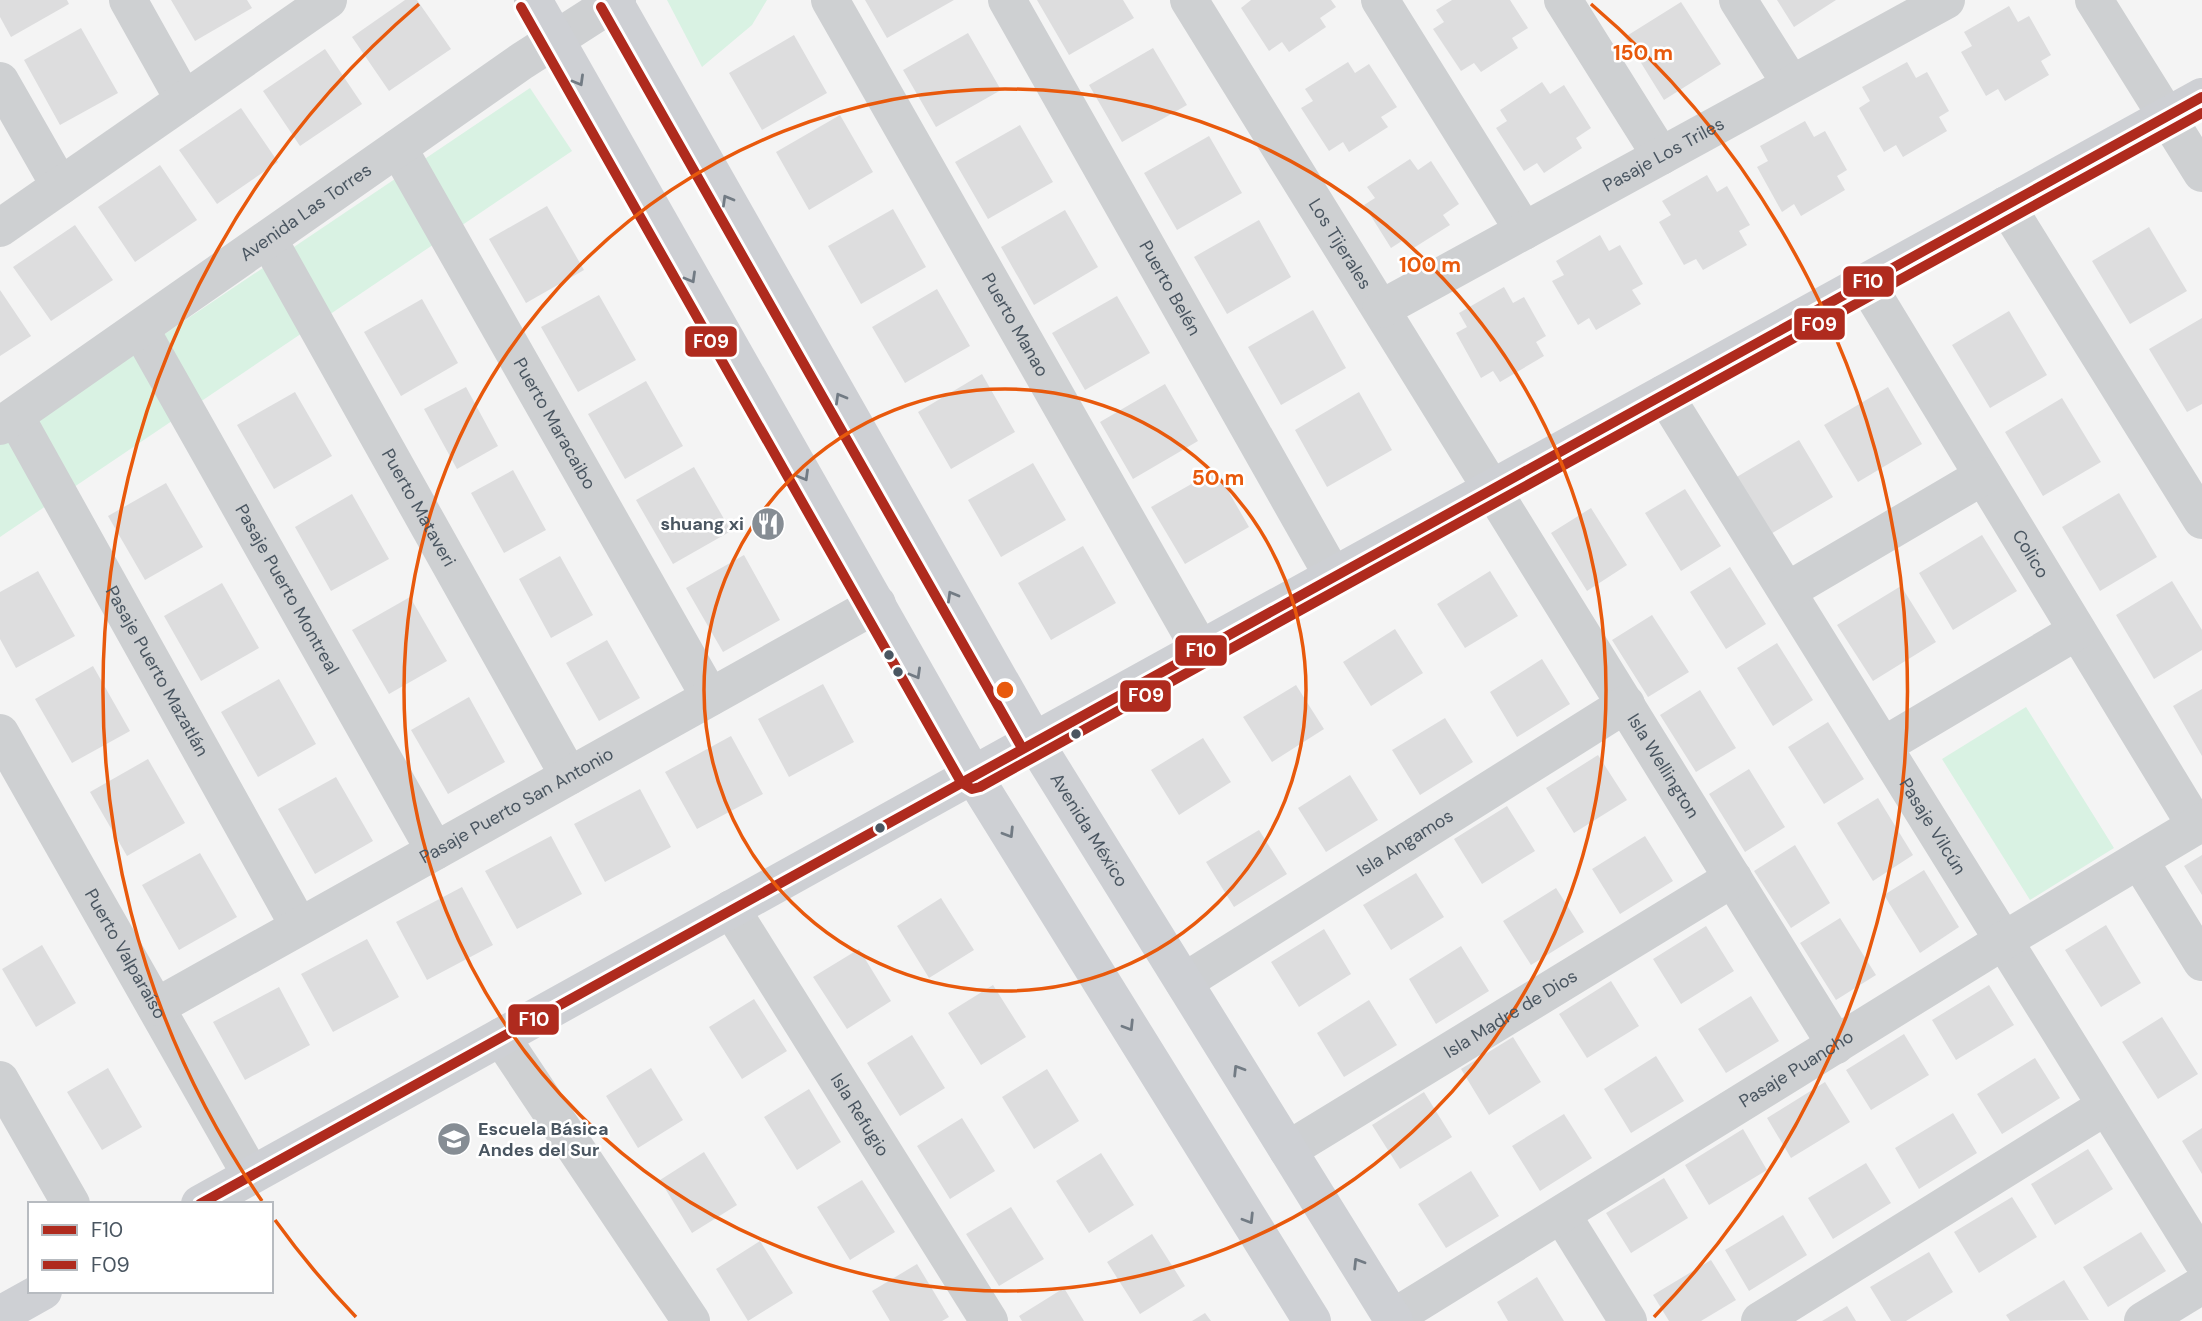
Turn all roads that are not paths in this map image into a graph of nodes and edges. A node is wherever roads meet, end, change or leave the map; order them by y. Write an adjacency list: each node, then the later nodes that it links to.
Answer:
1 (128, 0): 17 (street)
2 (533, 0): 13 (main road)
3 (830, 0): 39 (street, Puerto Manao)
4 (1007, 0): 35 (street, Puerto Belén)
5 (1189, 0): 28 (street, Los Tijerales)
6 (1380, 0): 25 (street)
7 (1563, 0): 20 (street)
8 (1738, 0): 15 (street)
9 (2094, 0): 18 (street)
10 (615, 1): 13 (street, Avenida Las Torres); 43 (main road, Avenida México, one-way to 10)
11 (318, 3): 17 (street)
12 (1926, 5): 15 (street, Pasaje Los Triles)
13 (556, 40): 19 (street, Avenida Las Torres); 37 (main road, one-way to 37)
14 (0, 81): 22 (street)
15 (1791, 85): 20 (street, Pasaje Los Triles)
16 (2202, 97): 18 (main road)
17 (184, 100): 22 (street)
18 (2167, 117): 21 (street); 23 (main road)
19 (398, 148): 26 (street, Avenida Las Torres); 40 (street, Puerto Maracaibo)
20 (1661, 156): 25 (street, Pasaje Los Triles)
21 (2202, 173)
22 (61, 186): 24 (street)
23 (2006, 205): 27 (main road); 34 (street)
24 (0, 229)
25 (1524, 231): 28 (street, Pasaje Los Triles)
26 (268, 239): 29 (street, Avenida Las Torres); 46 (street, Puerto Mataveri)
27 (1866, 283): 30 (main road); 32 (street, Colico)
28 (1381, 309): 33 (street, Los Tijerales)
29 (140, 329): 31 (street, Avenida Las Torres); 48 (street, Pasaje Puerto Montreal)
30 (1664, 394): 33 (main road); 36 (street, Pasaje Vilcún)
31 (7, 421): 52 (street, Pasaje Puerto Mazatlán)
32 (1983, 476): 36 (street); 38 (street, Colico)
33 (1492, 488): 35 (main road); 41 (street, Isla Wellington)
34 (2202, 520)
35 (1333, 576): 39 (main road)
36 (1787, 591): 44 (street, Pasaje Vilcún)
37 (877, 604): 40 (street, Pasaje Puerto San Antonio); 45 (main road, one-way to 45)
38 (2077, 631): 44 (street); 47 (street, Colico)
39 (1200, 649): 43 (main road)
40 (710, 697): 46 (street, Pasaje Puerto San Antonio)
41 (1626, 704): 50 (street, Isla Wellington); 55 (street, Isla Angamos)
42 (0, 733): 56 (street, Puerto Valparaíso)
43 (1034, 741): 45 (main road); 55 (main road, Avenida México)
44 (1882, 746): 53 (street, Pasaje Vilcún)
45 (973, 775): 51 (main road); 73 (main road, one-way to 73)
46 (569, 776): 48 (street, Pasaje Puerto San Antonio)
47 (2199, 824): 49 (street, Pasaje Puancho)
48 (435, 851): 52 (street, Pasaje Puerto San Antonio)
49 (2139, 860): 53 (street, Pasaje Puancho); 54 (street)
50 (1733, 878): 58 (street, Isla Wellington); 61 (street, Isla Madre de Dios)
51 (731, 909): 57 (main road); 72 (street, Isla Refugio)
52 (299, 926): 56 (street, Pasaje Puerto San Antonio)
53 (2003, 941): 58 (street, Pasaje Puancho); 60 (street, Pasaje Vilcún)
54 (2202, 962)
55 (1184, 982): 61 (main road, Avenida México, one-way to 55)
56 (156, 1007): 62 (street, Puerto Valparaíso)
57 (501, 1037): 62 (main road); 71 (street)
58 (1836, 1045): 65 (street, Pasaje Puancho)
59 (3, 1094): 63 (street)
60 (2106, 1106): 66 (street, Pasaje Vilcún); 75 (street)
61 (1288, 1150): 70 (main road, Avenida México, one-way to 61)
62 (251, 1175): 64 (main road)
63 (70, 1202)
64 (204, 1202)
65 (1562, 1215): 70 (street, Pasaje Puancho); 74 (street)
66 (2202, 1260)
67 (2202, 1284): 76 (street)
68 (39, 1293): 69 (main road)
69 (0, 1315)
70 (1394, 1320)
71 (691, 1321)
72 (989, 1321)
73 (1312, 1321)
74 (1629, 1321)
75 (1760, 1321)
76 (2143, 1321)

